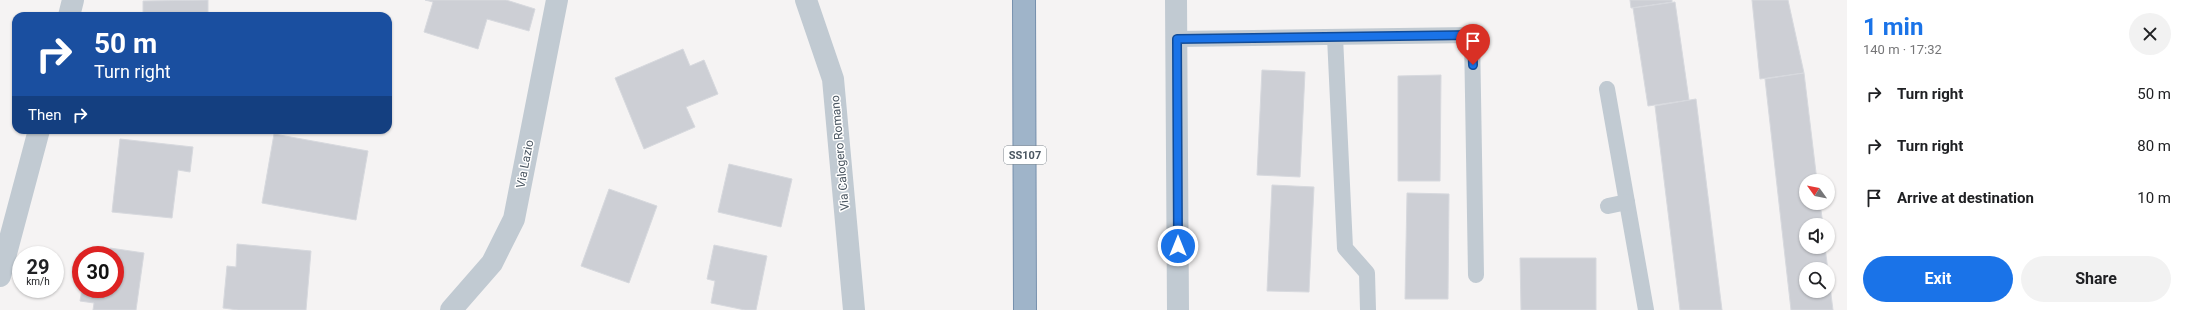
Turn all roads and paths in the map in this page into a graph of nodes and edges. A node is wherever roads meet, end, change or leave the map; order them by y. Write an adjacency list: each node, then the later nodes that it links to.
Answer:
1 (73, 0): 6 (street)
2 (557, 0): 16 (street, Via Lazio)
3 (806, 0): 17 (street, Via Calogero Romano)
4 (1024, 0): 18 (highway, SS107)
5 (1176, 0): 8 (street)
6 (70, 12)
7 (1335, 37): 8 (lane); 14 (lane); 20 (lane)
8 (1177, 39): 19 (street)
9 (1607, 89): 11 (lane)
10 (38, 134): 13 (street)
11 (1628, 202): 12 (lane); 21 (lane)
12 (1608, 206)
13 (7, 228): 15 (street)
14 (1476, 275)
15 (0, 276)
16 (451, 310)
17 (854, 310)
18 (1025, 310)
19 (1178, 310)
20 (1368, 310)
21 (1646, 310)

